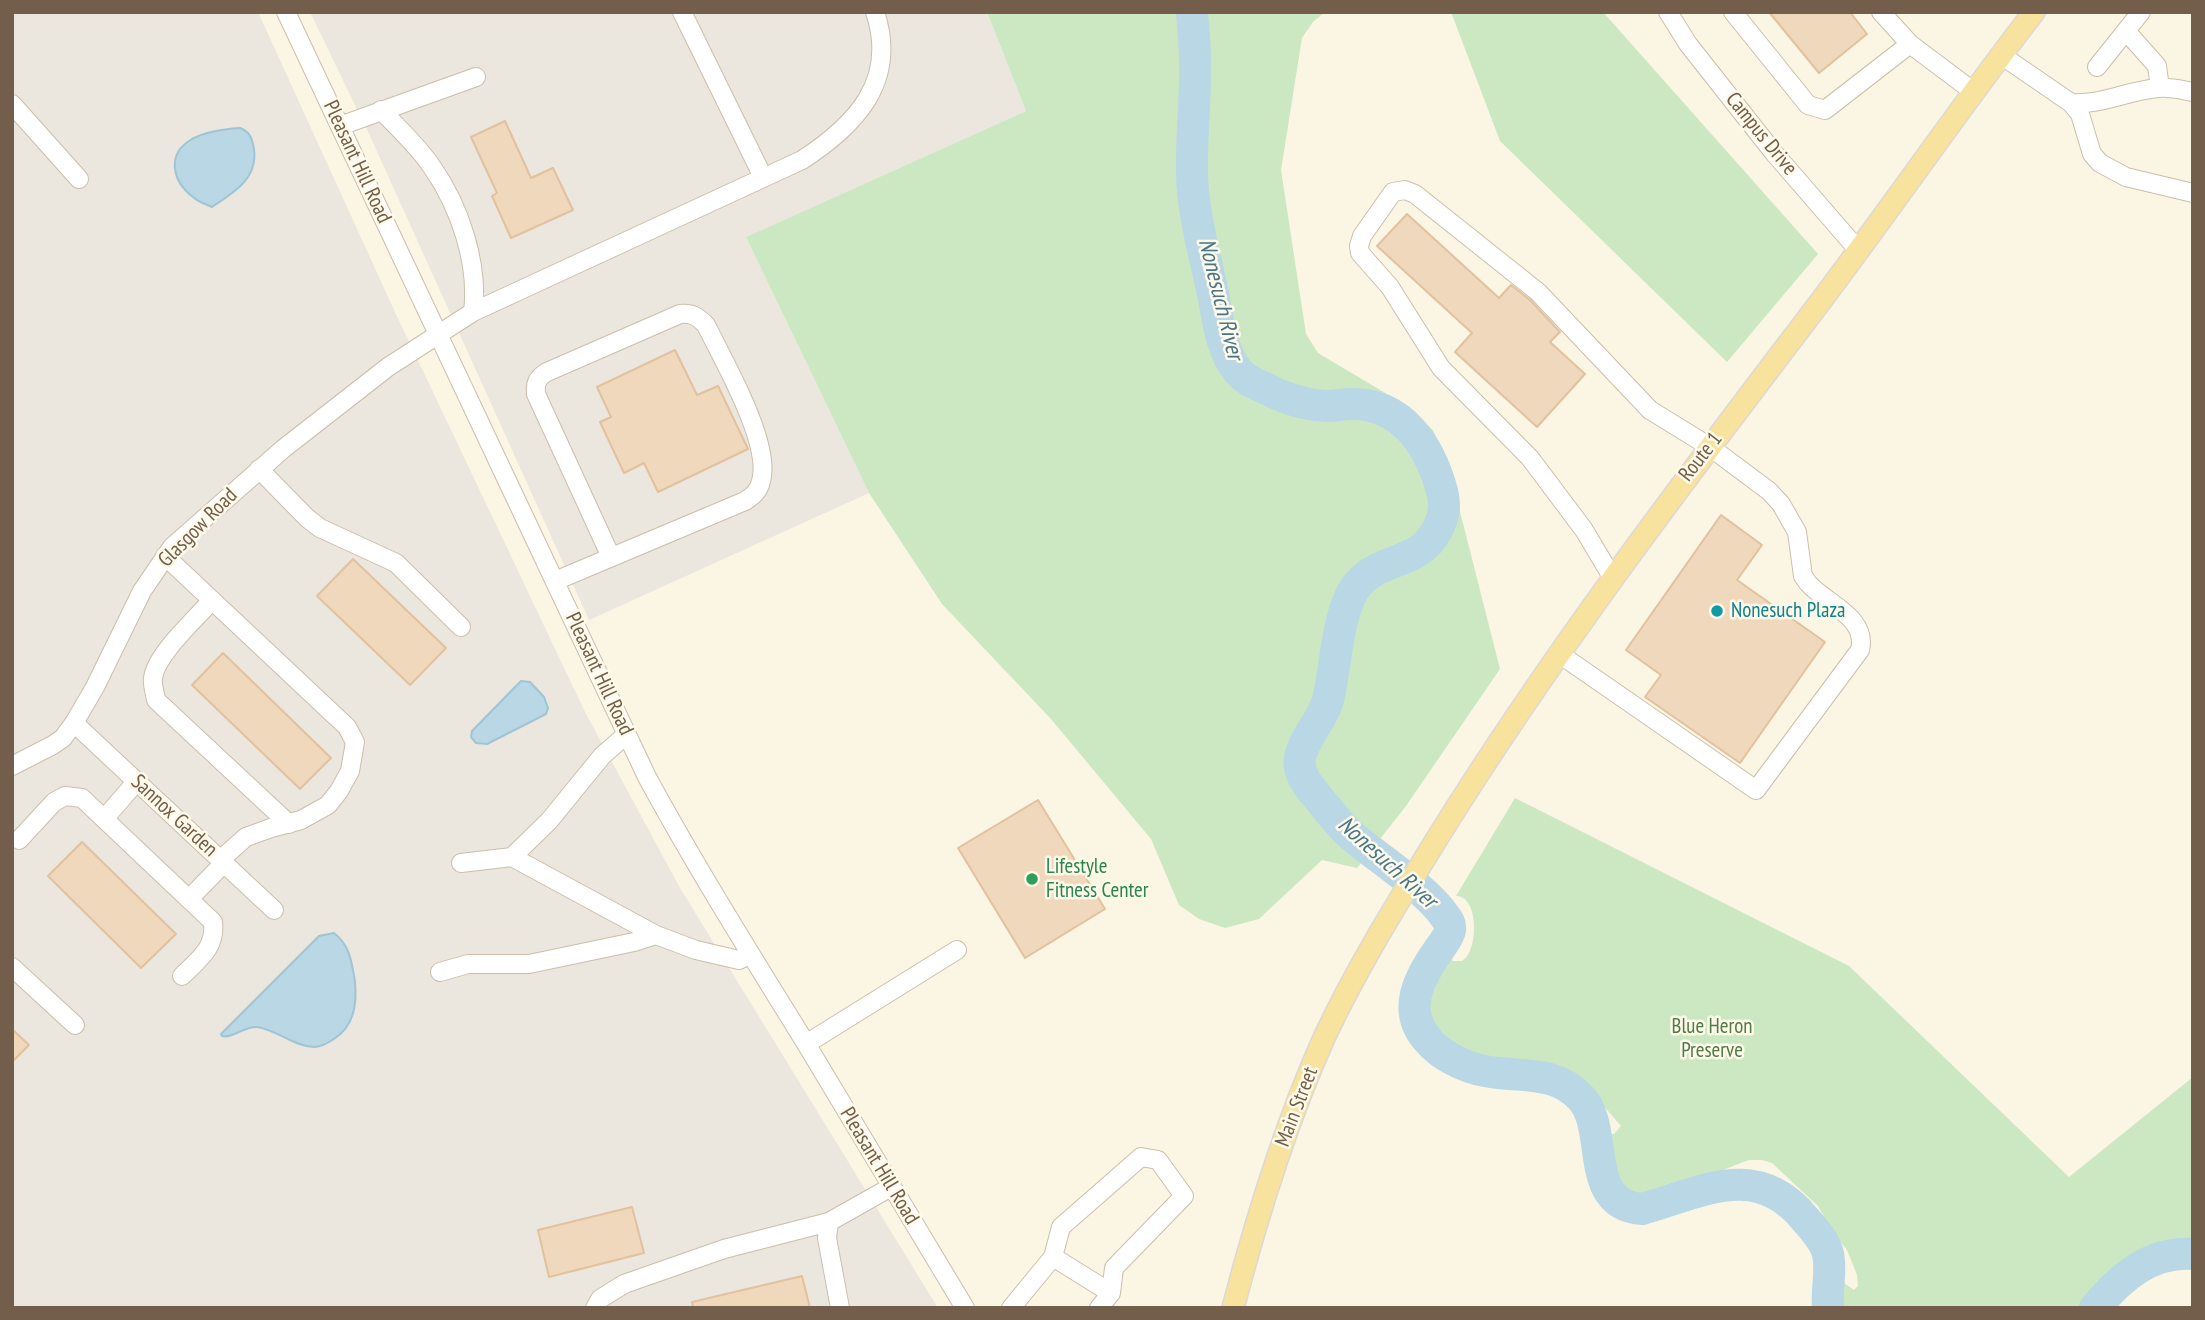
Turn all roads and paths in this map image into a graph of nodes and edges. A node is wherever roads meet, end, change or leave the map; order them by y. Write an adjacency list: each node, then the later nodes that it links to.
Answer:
1 (286, 12): 20 (street, Pleasant Hill Road)
2 (682, 12): 21 (street)
3 (875, 12): 21 (street, Glasgow Road)
4 (1668, 12): 24 (street, Campus Drive)
5 (1732, 12): 10 (street)
6 (1881, 12): 10 (street)
7 (2034, 12): 11 (main road, Route 1)
8 (2141, 12): 9 (street)
9 (2126, 31): 12 (street); 14 (street)
10 (1910, 44): 15 (street)
11 (2001, 55): 15 (main road, Route 1); 17 (street)
12 (2097, 67)
13 (477, 77): 19 (street)
14 (2160, 88): 16 (street); 17 (street)
15 (1974, 92): 24 (main road, Route 1)
16 (2193, 92)
17 (2071, 103): 23 (street)
18 (12, 104): 22 (street)
19 (381, 110): 20 (street); 25 (street)
20 (340, 126): 26 (street, Pleasant Hill Road)
21 (764, 177): 25 (street, Glasgow Road)
22 (79, 179)
23 (2193, 194)
24 (1859, 251): 27 (main road, Route 1)
25 (473, 312): 26 (street, Glasgow Road)
26 (438, 332): 28 (street, Glasgow Road); 32 (street, Pleasant Hill Road)
27 (1710, 447): 31 (main road, Route 1); 31 (street); 35 (street)
28 (259, 469): 29 (street, Glasgow Road); 34 (street)
29 (165, 556): 33 (street); 36 (street, Glasgow Road)
30 (611, 558): 30 (street); 32 (street)
31 (1612, 577): 35 (main road, Route 1)
32 (555, 581): 37 (street, Pleasant Hill Road)
33 (212, 600): 41 (street); 41 (street)
34 (461, 627)
35 (1558, 653): 48 (main road, Route 1)
36 (75, 723): 38 (street, Glasgow Road); 39 (street, Sannox Garden)
37 (627, 734): 43 (street); 51 (street, Pleasant Hill Road)
38 (12, 766)
39 (137, 781): 40 (street); 44 (street, Sannox Garden)
40 (104, 819): 42 (street); 46 (street)
41 (289, 824): 44 (street)
42 (19, 840)
43 (512, 857): 45 (street); 49 (street)
44 (222, 861): 46 (street); 47 (street, Sannox Garden)
45 (461, 863)
46 (189, 899): 54 (street)
47 (274, 910)
48 (1390, 918): 66 (main road, Main Street)
49 (656, 935): 51 (street); 53 (street)
50 (957, 950): 56 (street)
51 (749, 955): 56 (street, Pleasant Hill Road)
52 (12, 967): 55 (street)
53 (440, 972)
54 (182, 976)
55 (75, 1025)
56 (806, 1044): 57 (street, Pleasant Hill Road)
57 (891, 1186): 58 (street); 63 (street, Pleasant Hill Road)
58 (829, 1222): 61 (street); 62 (street)
59 (1053, 1256): 60 (street); 60 (street); 64 (street)
60 (1111, 1293): 65 (street)
61 (595, 1308)
62 (840, 1308)
63 (965, 1308)
64 (1011, 1308)
65 (1099, 1308)
66 (1233, 1308)

